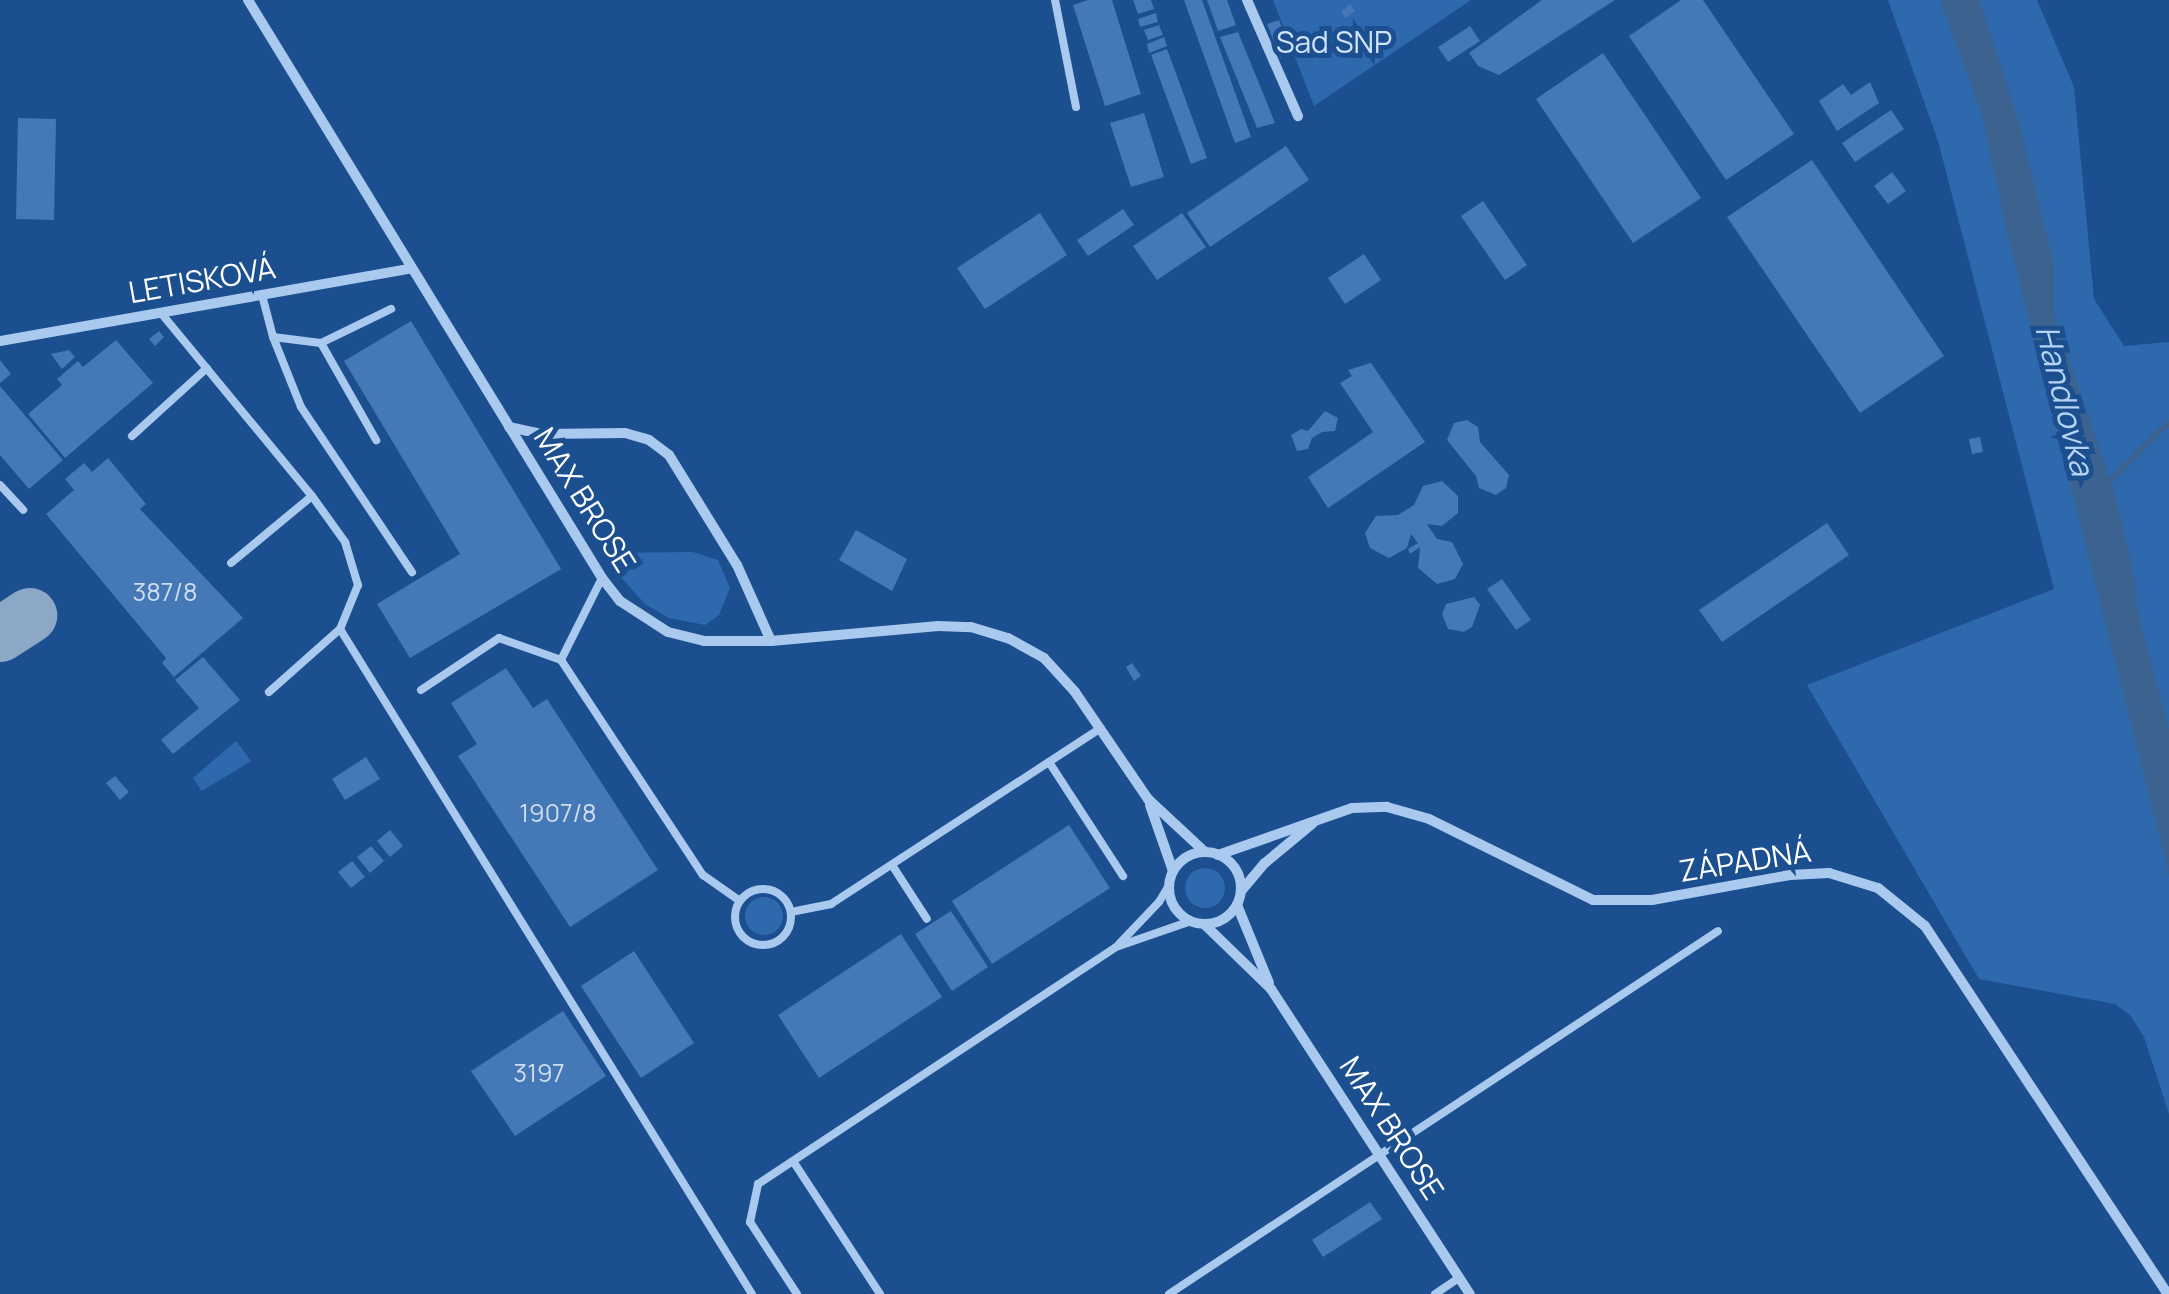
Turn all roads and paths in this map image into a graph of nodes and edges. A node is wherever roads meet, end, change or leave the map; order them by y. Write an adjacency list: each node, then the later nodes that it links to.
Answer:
1 (248, 0): 6 (street, MAX BROSE)
2 (1055, 0): 4 (lane)
3 (1247, 0): 5 (street)
4 (1076, 107)
5 (1298, 116)
6 (412, 268): 7 (street, LETISKOVÁ); 14 (street, MAX BROSE)
7 (262, 295): 9 (street, LETISKOVÁ); 10 (lane)
8 (391, 309): 12 (lane)
9 (161, 313): 11 (street, LETISKOVÁ); 13 (lane)
10 (273, 337): 12 (lane); 21 (lane)
11 (0, 342)
12 (321, 343): 16 (lane)
13 (207, 368): 15 (lane); 18 (lane)
14 (509, 427): 22 (street, MAX BROSE); 24 (street)
15 (132, 436)
16 (376, 440)
17 (0, 485): 19 (lane)
18 (312, 496): 20 (lane); 23 (lane)
19 (22, 510)
20 (232, 563)
21 (412, 572)
22 (602, 578): 24 (street, MAX BROSE); 25 (lane)
23 (340, 629): 27 (lane); 51 (lane)
24 (770, 640): 28 (street, MAX BROSE)
25 (561, 660): 26 (lane); 39 (lane)
26 (421, 690)
27 (270, 692)
28 (1101, 728): 29 (lane); 30 (street, MAX BROSE)
29 (1049, 762): 34 (lane); 36 (lane)
30 (1148, 799): 32 (street, MAX BROSE); 35 (street, MAX BROSE)
31 (1317, 819): 33 (street, ZÁPADNÁ); 38 (street, ZÁPADNÁ); 57 (street, ZÁPADNÁ)
32 (1206, 852): 33 (street, MAX BROSE); 35 (street)
33 (1218, 855): 38 (street)
34 (892, 864): 41 (lane); 42 (lane)
35 (1173, 872): 37 (street)
36 (1123, 876)
37 (1170, 884): 43 (street); 46 (lane)
38 (1240, 892): 40 (street)
39 (740, 901): 41 (lane); 41 (lane)
40 (1237, 904): 44 (street); 47 (street, MAX BROSE)
41 (791, 912)
42 (927, 920)
43 (1192, 921): 44 (street); 46 (lane)
44 (1204, 924): 47 (street, MAX BROSE)
45 (1718, 931): 48 (lane)
46 (1116, 947): 49 (lane)
47 (1271, 989): 48 (street, MAX BROSE)
48 (1379, 1155): 50 (street, MAX BROSE); 54 (lane)
49 (792, 1161): 52 (lane); 53 (lane)
50 (1460, 1277): 55 (lane); 56 (street, MAX BROSE)
51 (752, 1294)
52 (796, 1294)
53 (880, 1294)
54 (1169, 1294)
55 (1435, 1294)
56 (1470, 1294)
57 (2168, 1294)

